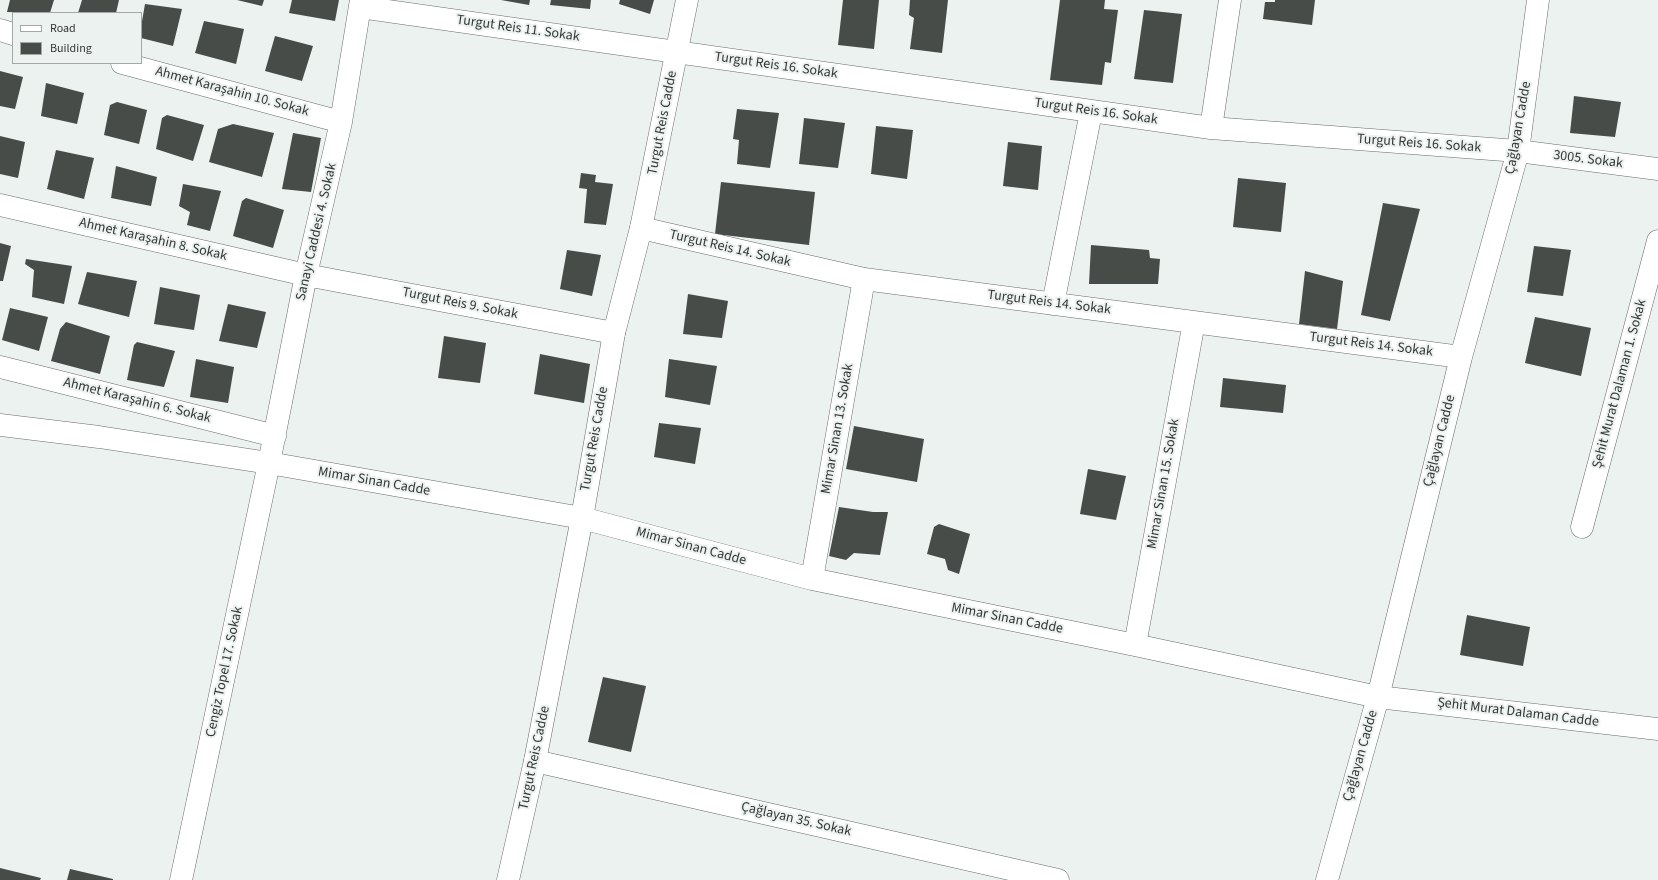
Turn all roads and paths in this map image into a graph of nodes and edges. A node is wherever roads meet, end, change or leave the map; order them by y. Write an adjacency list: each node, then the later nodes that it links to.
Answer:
1 (688, 0): 7 (street, Turgut Reis Cadde)
2 (1230, 0): 11 (street)
3 (1538, 0): 12 (street, Çağlayan Cadde)
4 (361, 3): 7 (street, Turgut Reis 11. Sokak); 10 (street, Sanayi Caddesi 4. Sokak)
5 (0, 30): 6 (street)
6 (12, 34)
7 (677, 51): 9 (street, Turgut Reis 16. Sokak); 15 (street, Turgut Reis Cadde)
8 (126, 64): 10 (street, Ahmet Karaşahin 10. Sokak)
9 (1091, 112): 11 (street, Turgut Reis 16. Sokak); 19 (street)
10 (341, 122): 17 (street, Sanayi Caddesi 4. Sokak)
11 (1211, 128): 12 (street, Turgut Reis 16. Sokak)
12 (1518, 151): 13 (street, 3005. Sokak); 22 (street, Çağlayan Cadde)
13 (1658, 169)
14 (0, 205): 17 (street, Ahmet Karaşahin 8. Sokak)
15 (641, 228): 18 (street, Turgut Reis 14. Sokak); 21 (street, Turgut Reis Cadde)
16 (1658, 241): 28 (street, Şehit Murat Dalaman 1. Sokak)
17 (306, 275): 21 (street, Turgut Reis 9. Sokak); 25 (street, Sanayi Caddesi 4. Sokak)
18 (864, 279): 19 (street, Turgut Reis 14. Sokak); 29 (street, Mimar Sinan 13. Sokak)
19 (1053, 304): 20 (street, Turgut Reis 14. Sokak)
20 (1194, 322): 22 (street, Turgut Reis 14. Sokak); 30 (street, Mimar Sinan 15. Sokak)
21 (614, 334): 27 (street, Turgut Reis Cadde)
22 (1461, 357): 31 (street, Çağlayan Cadde)
23 (0, 367): 25 (street, Ahmet Karaşahin 6. Sokak)
24 (0, 425): 26 (street, Mimar Sinan Cadde)
25 (275, 436): 26 (street, Sanayi Caddesi 4. Sokak)
26 (269, 463): 27 (street, Mimar Sinan Cadde); 35 (street, Cengiz Topel 17. Sokak)
27 (582, 518): 29 (street, Mimar Sinan Cadde); 33 (street, Turgut Reis Cadde)
28 (1582, 527)
29 (812, 579): 30 (street, Mimar Sinan Cadde)
30 (1135, 645): 31 (street, Mimar Sinan Cadde)
31 (1378, 697): 32 (street, Şehit Murat Dalaman Cadde); 37 (street, Çağlayan Cadde)
32 (1658, 729)
33 (535, 761): 34 (street, Çağlayan 35. Sokak); 36 (street, Turgut Reis Cadde)
34 (1051, 879)
35 (181, 880)
36 (508, 880)
37 (1327, 880)

